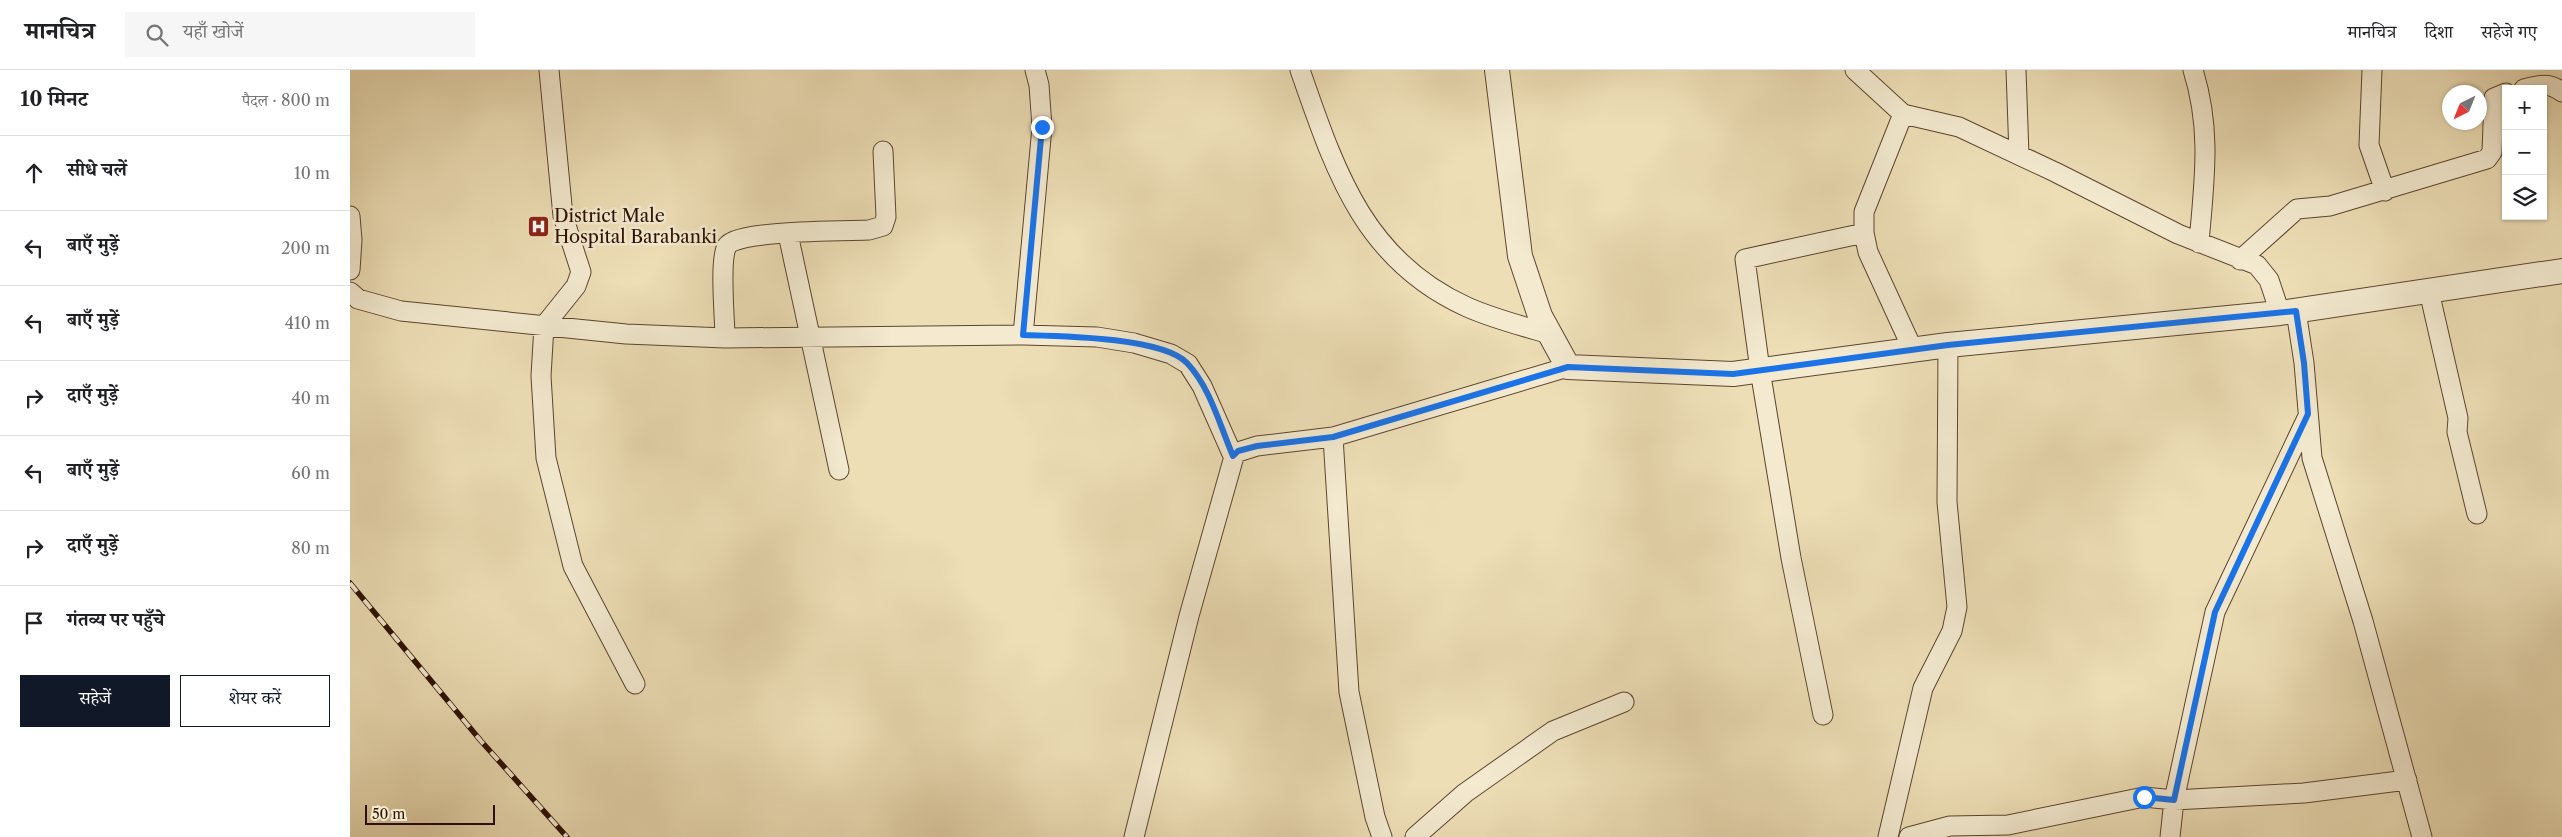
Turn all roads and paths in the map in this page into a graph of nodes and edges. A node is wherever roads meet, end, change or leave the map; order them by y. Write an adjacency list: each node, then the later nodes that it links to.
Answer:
1 (549, 70): 27 (street)
2 (1035, 70): 29 (street)
3 (1300, 70): 28 (street)
4 (1497, 70): 28 (street)
5 (1855, 70): 9 (street)
6 (2016, 70): 15 (street)
7 (2193, 70): 20 (street)
8 (2372, 70): 16 (street)
9 (1874, 78): 13 (street)
10 (2541, 85): 11 (street)
11 (2562, 92)
12 (2502, 95): 16 (street)
13 (1903, 114): 15 (street); 18 (street)
14 (884, 151): 19 (street)
15 (2019, 155): 20 (street)
16 (2385, 191): 21 (street)
17 (350, 216): 22 (street)
18 (1864, 233): 33 (street); 35 (street)
19 (788, 234): 30 (street); 31 (street)
20 (2199, 243): 21 (street)
21 (2240, 260): 26 (street)
22 (350, 270)
23 (2562, 271): 24 (street)
24 (2429, 291): 26 (street); 40 (street)
25 (350, 292): 27 (street)
26 (2288, 312): 32 (street); 36 (street)
27 (544, 326): 30 (street); 41 (street)
28 (1550, 334): 34 (street)
29 (1023, 335): 31 (street); 38 (street)
30 (725, 338): 31 (street)
31 (810, 338): 39 (street)
32 (1948, 345): 33 (street); 49 (street)
33 (1913, 350): 35 (street)
34 (1568, 367): 35 (street); 37 (street)
35 (1760, 370): 43 (street)
36 (2308, 414): 44 (street); 45 (street)
37 (1333, 437): 38 (street); 47 (street)
38 (1233, 456): 46 (street)
39 (839, 470)
40 (2477, 514)
41 (635, 684)
42 (1624, 702): 48 (street)
43 (1823, 715)
44 (2407, 780): 45 (street); 52 (street)
45 (2174, 800): 50 (street); 51 (street)
46 (1134, 837)
47 (1382, 837)
48 (1415, 837)
49 (1888, 837)
50 (1909, 837)
51 (2170, 837)
52 (2422, 837)

